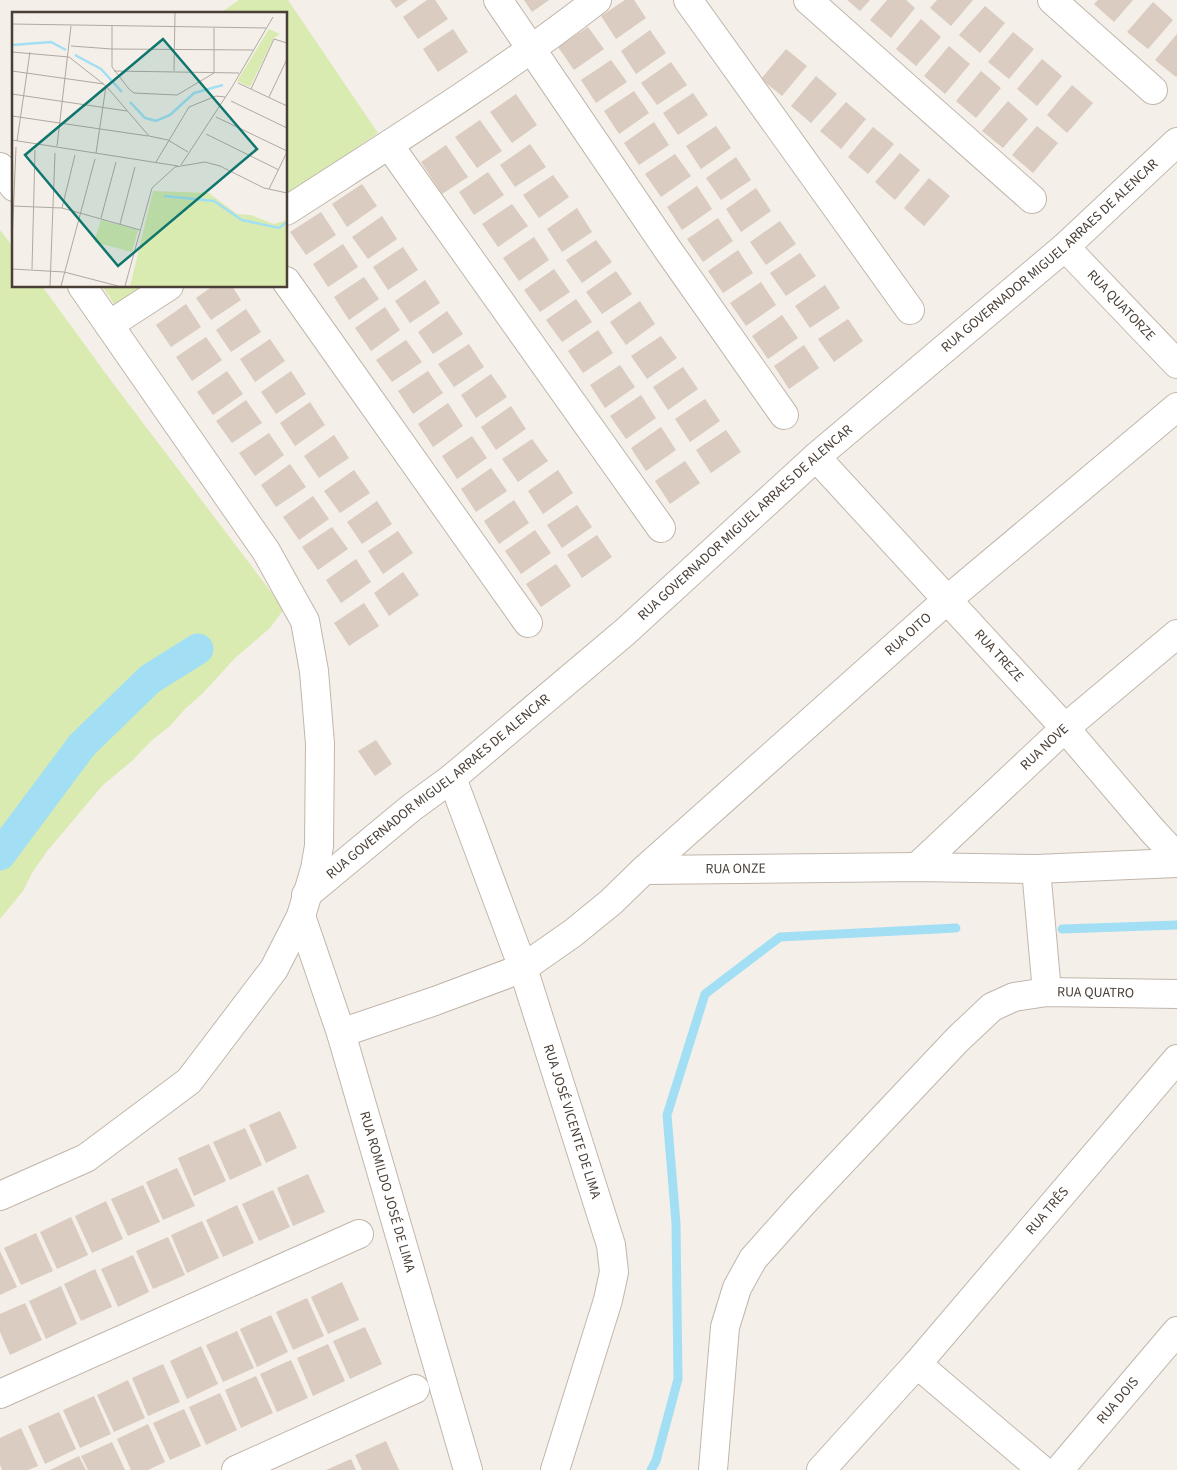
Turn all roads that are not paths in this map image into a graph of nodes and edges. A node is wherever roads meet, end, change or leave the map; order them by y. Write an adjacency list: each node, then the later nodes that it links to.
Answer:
1 (498, 0): 6 (street)
2 (597, 0): 6 (street)
3 (688, 0): 18 (street)
4 (808, 0): 12 (street)
5 (1052, 0): 7 (street)
6 (532, 49): 9 (street); 22 (street)
7 (1153, 90)
8 (1177, 142): 14 (street, RUA GOVERNADOR MIGUEL ARRAES DE ALENCAR)
9 (389, 145): 13 (street); 24 (street)
10 (0, 167): 11 (street)
11 (12, 184)
12 (1032, 200)
13 (288, 210)
14 (1065, 247): 20 (street, RUA QUATORZE); 23 (street, RUA GOVERNADOR MIGUEL ARRAES DE ALENCAR)
15 (288, 284): 26 (street)
16 (83, 288): 19 (street)
17 (166, 288): 19 (street)
18 (910, 310)
19 (109, 325): 35 (street)
20 (1177, 364)
21 (1177, 407): 25 (street, RUA OITO)
22 (784, 415)
23 (816, 456): 25 (street, RUA TREZE); 29 (street, RUA GOVERNADOR MIGUEL ARRAES DE ALENCAR)
24 (661, 528)
25 (947, 600): 28 (street, RUA TREZE); 34 (street, RUA OITO)
26 (528, 623)
27 (1177, 634): 28 (street, RUA NOVE)
28 (1065, 728): 30 (street, RUA TREZE); 32 (street, RUA NOVE)
29 (452, 778): 35 (street, RUA GOVERNADOR MIGUEL ARRAES DE ALENCAR); 36 (street, RUA JOSÉ VICENTE DE LIMA)
30 (1177, 857)
31 (1177, 863): 33 (street, RUA ONZE)
32 (916, 867): 33 (street, RUA ONZE); 34 (street, RUA ONZE)
33 (1036, 869): 37 (street)
34 (644, 870): 36 (street)
35 (303, 905): 39 (street, RUA ROMILDO JOSÉ DE LIMA); 41 (street)
36 (523, 968): 39 (street); 49 (street, RUA JOSÉ VICENTE DE LIMA)
37 (1047, 992): 38 (street, RUA QUATRO); 50 (street, RUA QUATRO)
38 (1177, 994)
39 (340, 1033): 48 (street, RUA ROMILDO JOSÉ DE LIMA)
40 (1177, 1059): 44 (street, RUA TRÊS)
41 (0, 1196)
42 (359, 1234): 46 (street)
43 (1177, 1332): 53 (street, RUA DOIS)
44 (917, 1364): 51 (street, RUA TRÊS); 52 (street)
45 (415, 1389): 47 (street)
46 (0, 1394)
47 (236, 1470)
48 (468, 1470)
49 (556, 1470)
50 (713, 1470)
51 (821, 1470)
52 (1042, 1470)
53 (1059, 1470)

